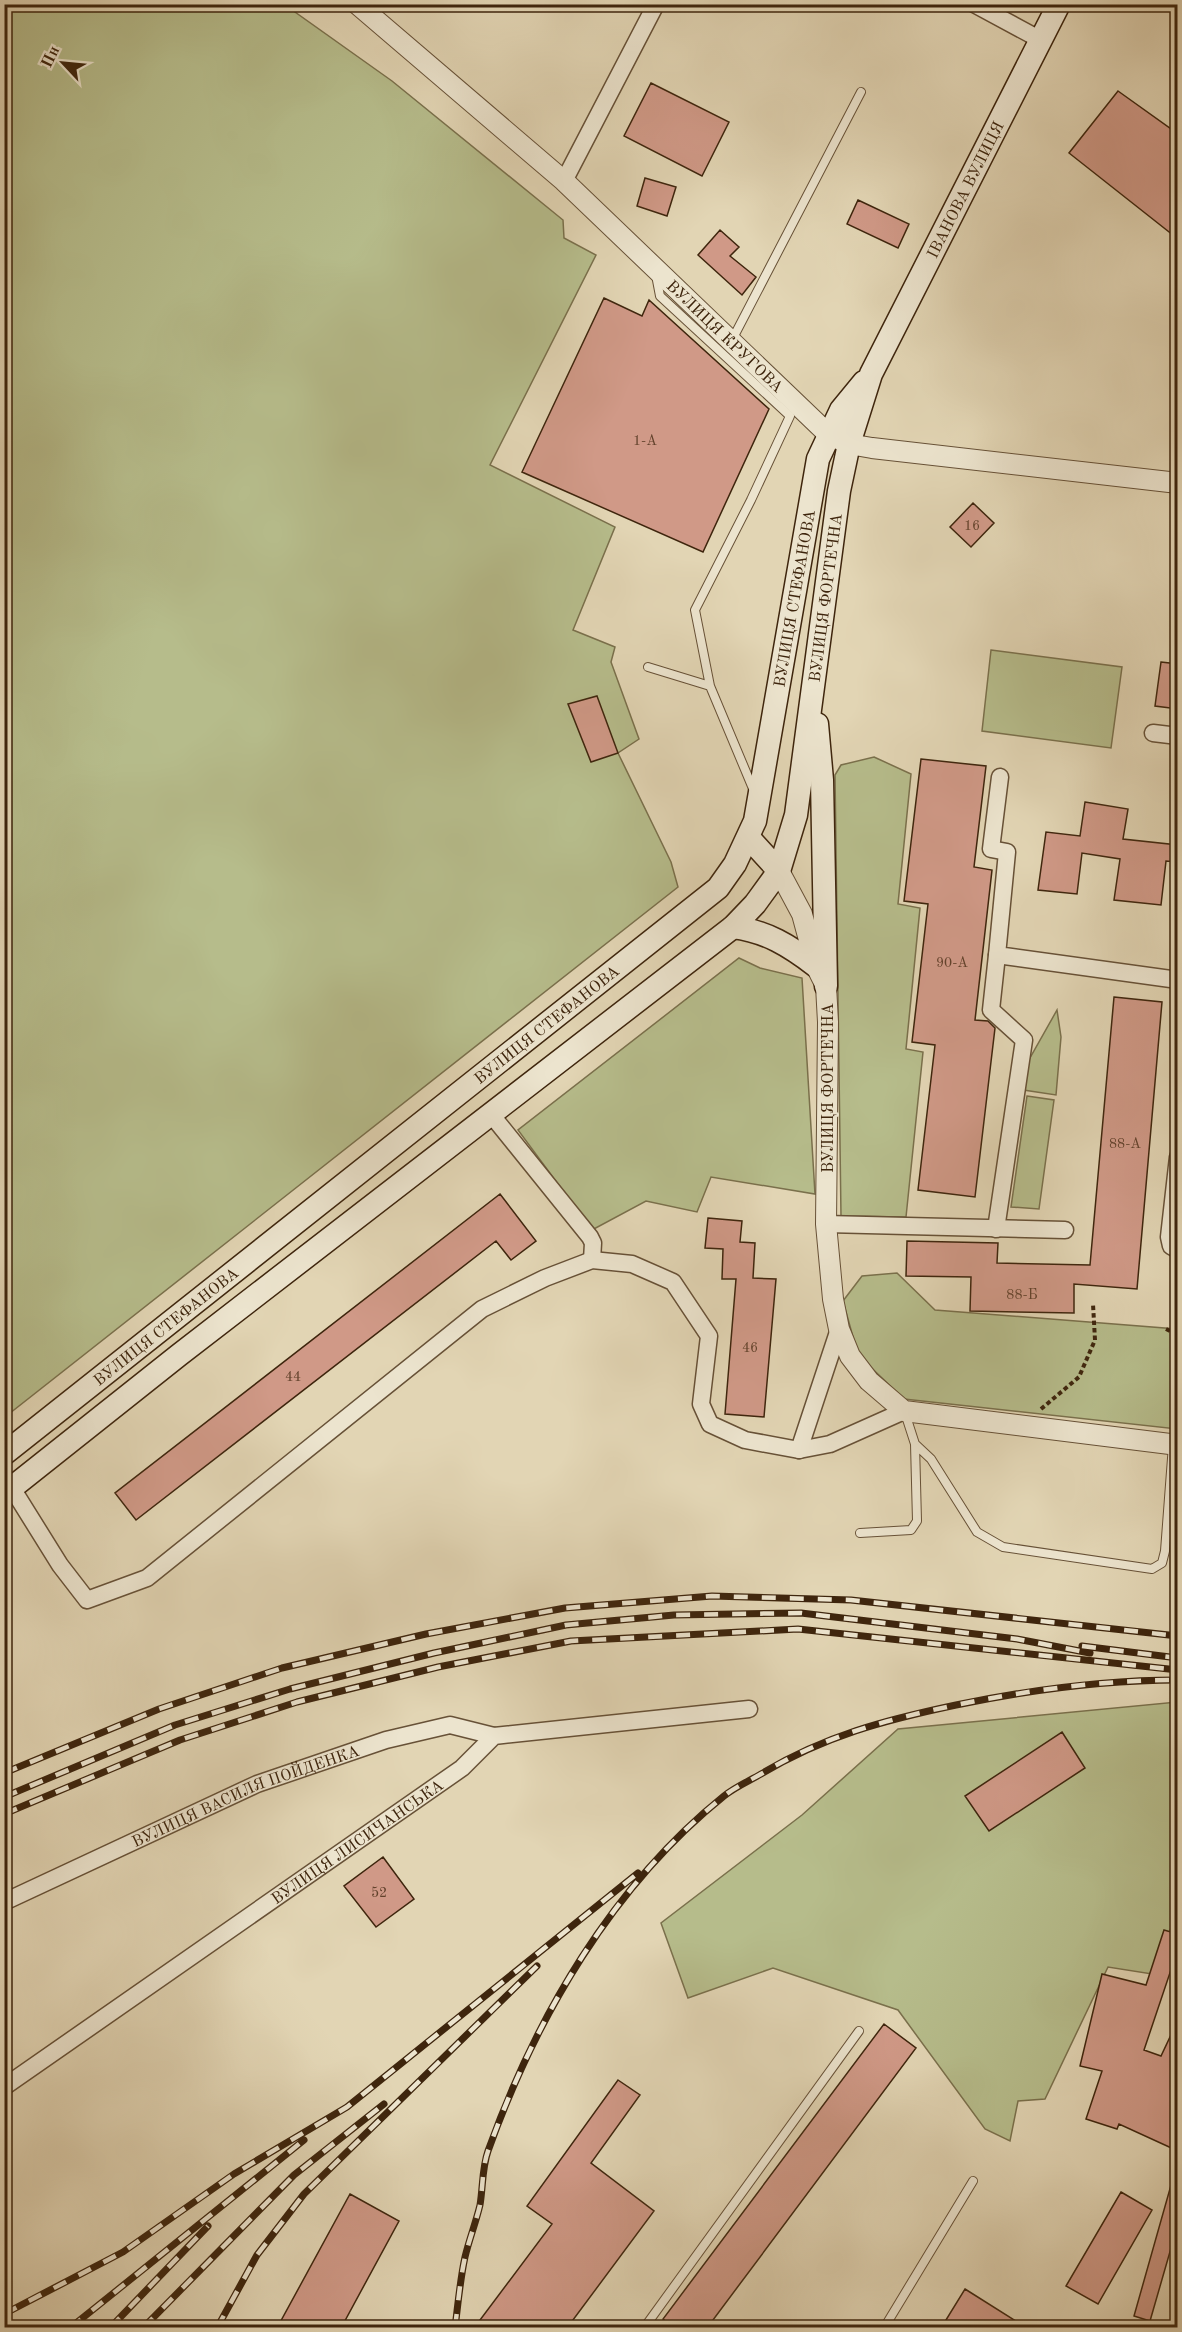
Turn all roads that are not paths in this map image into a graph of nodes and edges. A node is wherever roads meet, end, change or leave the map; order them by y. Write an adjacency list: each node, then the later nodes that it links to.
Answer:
1 (357, 4): 7 (street, ВУЛИЦЯ КРУГОВА)
2 (656, 4): 7 (street)
3 (974, 4): 5 (street)
4 (1059, 4): 5 (main road, ІВАНОВА ВУЛИЦЯ)
5 (1041, 40): 10 (main road, ІВАНОВА ВУЛИЦЯ)
6 (861, 92): 9 (lane)
7 (564, 181): 8 (street, ВУЛИЦЯ КРУГОВА)
8 (655, 268): 9 (street, ВУЛИЦЯ КРУГОВА); 15 (lane)
9 (732, 340): 11 (street, ВУЛИЦЯ КРУГОВА)
10 (871, 374): 11 (main road, ІВАНОВА ВУЛИЦЯ); 12 (main road, ІВАНОВА ВУЛИЦЯ)
11 (828, 434): 12 (street, ВУЛИЦЯ КРУГОВА); 20 (main road, ВУЛИЦЯ СТЕФАНОВА)
12 (849, 444): 13 (street, ВУЛИЦЯ КРУГОВА); 16 (main road, ВУЛИЦЯ ФОРТЕЧНА)
13 (1178, 483)
14 (648, 667): 15 (lane)
15 (710, 686): 20 (lane)
16 (813, 686): 22 (main road, ВУЛИЦЯ ФОРТЕЧНА); 25 (main road)
17 (1153, 733): 18 (street)
18 (1178, 736)
19 (1000, 777): 24 (street)
20 (759, 802): 21 (main road, ВУЛИЦЯ СТЕФАНОВА)
21 (749, 838): 22 (main road); 39 (main road, ВУЛИЦЯ СТЕФАНОВА)
22 (779, 871): 23 (main road, ВУЛИЦЯ СТЕФАНОВА); 25 (street, ВУЛИЦЯ ФОРТЕЧНА)
23 (733, 927): 25 (main road); 27 (main road, ВУЛИЦЯ СТЕФАНОВА)
24 (997, 955): 26 (street); 30 (street)
25 (821, 976): 29 (street, ВУЛИЦЯ ФОРТЕЧНА)
26 (1178, 980)
27 (490, 1113): 33 (street); 40 (main road, ВУЛИЦЯ СТЕФАНОВА)
28 (1178, 1157): 32 (street)
29 (826, 1224): 30 (street); 34 (street, ВУЛИЦЯ ФОРТЕЧНА)
30 (996, 1229): 31 (street)
31 (1065, 1230)
32 (1178, 1250)
33 (592, 1260): 38 (street); 40 (street)
34 (839, 1329): 35 (street, ВУЛИЦЯ ФОРТЕЧНА); 38 (street)
35 (904, 1411): 36 (lane); 37 (street); 38 (street)
36 (915, 1444): 37 (lane); 41 (lane)
37 (1175, 1445)
38 (799, 1450)
39 (4, 1454)
40 (8, 1491)
41 (860, 1533)
42 (749, 1709): 43 (street)
43 (494, 1736): 44 (street, ВУЛИЦЯ ВАСИЛЯ ПОЙДЕНКА); 46 (street, ВУЛИЦЯ ЛИСИЧАНСЬКА)
44 (4, 1902)
45 (859, 2031): 48 (lane)
46 (4, 2087)
47 (973, 2181): 49 (lane)
48 (644, 2328)
49 (884, 2328)

